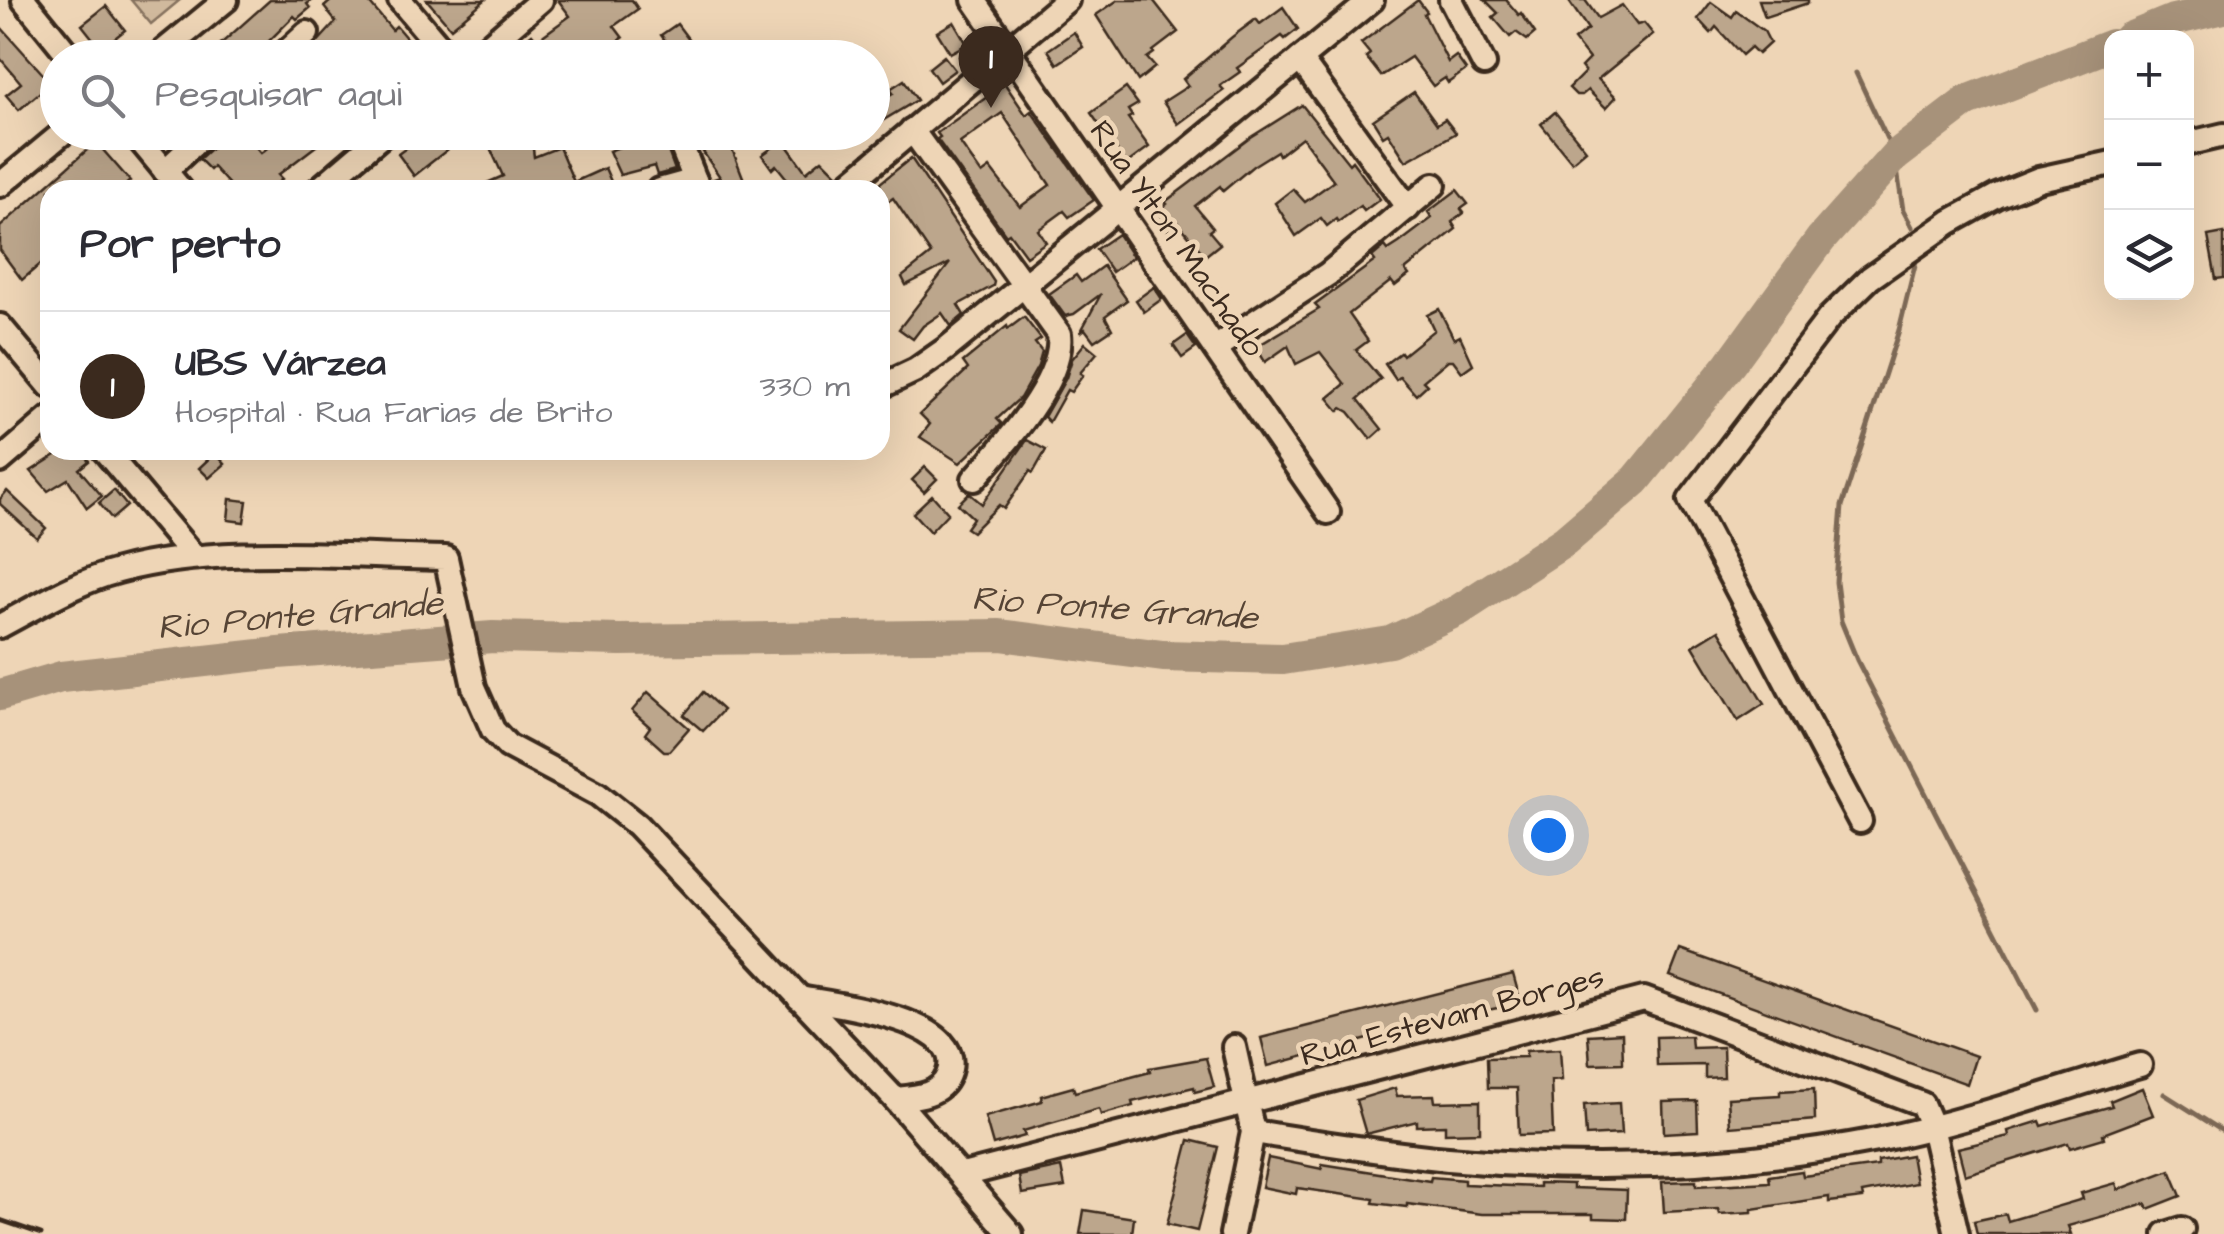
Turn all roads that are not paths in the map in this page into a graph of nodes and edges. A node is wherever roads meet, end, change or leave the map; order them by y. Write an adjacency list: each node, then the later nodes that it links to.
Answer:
1 (24, 0): 10 (street)
2 (226, 0): 11 (street)
3 (400, 0): 13 (street)
4 (541, 0): 14 (street)
5 (974, 0): 15 (street, Rua Ylton Machado)
6 (1067, 0): 15 (street)
7 (1372, 0): 16 (street)
8 (1451, 0): 17 (street)
9 (306, 33): 12 (street)
10 (57, 40)
11 (177, 40)
12 (299, 40)
13 (434, 40)
14 (495, 40)
15 (1008, 50): 18 (street); 36 (street, Rua Ylton Machado)
16 (1300, 59): 36 (street); 37 (street)
17 (1484, 64)
18 (912, 130): 21 (street); 38 (street)
19 (2224, 135): 20 (street)
20 (2194, 142)
21 (890, 149)
22 (42, 150): 34 (street)
23 (149, 150): 29 (street)
24 (188, 150): 29 (street)
25 (365, 150): 31 (street)
26 (683, 150): 32 (street)
27 (889, 150): 33 (street)
28 (2104, 165): 50 (street)
29 (166, 171): 30 (street)
30 (173, 180)
31 (330, 180)
32 (695, 180)
33 (854, 180)
34 (0, 184)
35 (1434, 185): 37 (street)
36 (1118, 208): 38 (street); 40 (street, Rua Ylton Machado)
37 (1408, 208): 40 (street)
38 (1025, 284): 42 (street); 46 (street)
39 (0, 326): 41 (street)
40 (1215, 348): 47 (street, Rua Ylton Machado)
41 (40, 374)
42 (890, 382)
43 (40, 427): 45 (street)
44 (112, 460): 48 (street)
45 (0, 461)
46 (974, 479)
47 (1328, 512)
48 (194, 558): 49 (street); 51 (street)
49 (0, 626)
50 (1860, 821)
51 (800, 998): 54 (street); 54 (street)
52 (1234, 1047): 55 (street)
53 (2140, 1065): 56 (street)
54 (895, 1099): 58 (street)
55 (1246, 1102): 56 (street, Rua Estevam Borges); 57 (street); 58 (street, Rua Estevam Borges)
56 (1932, 1127): 57 (street); 61 (street)
57 (1253, 1132): 60 (street)
58 (963, 1175): 59 (street)
59 (1012, 1234)
60 (1232, 1234)
61 (1957, 1234)

